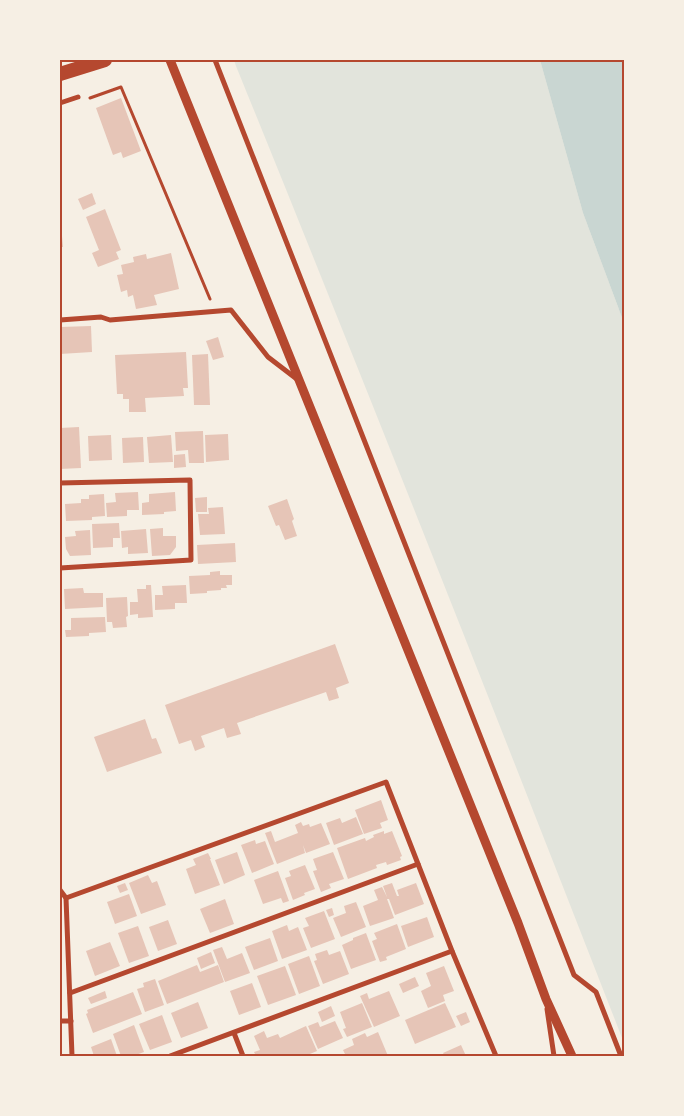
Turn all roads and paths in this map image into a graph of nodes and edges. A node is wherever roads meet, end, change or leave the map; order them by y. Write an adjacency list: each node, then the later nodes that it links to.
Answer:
1 (106, 60): 4 (highway)
2 (170, 60): 9 (street)
3 (215, 60): 27 (street)
4 (60, 74)
5 (78, 98): 6 (street); 7 (path)
6 (60, 103)
7 (215, 312): 8 (street); 9 (street)
8 (60, 320)
9 (300, 382): 17 (street)
10 (60, 483): 11 (street)
11 (60, 568)
12 (418, 864): 14 (street); 15 (street); 16 (street)
13 (60, 890): 14 (street)
14 (66, 898): 16 (street)
15 (452, 951): 20 (street); 24 (street)
16 (70, 993): 19 (street)
17 (546, 999): 25 (street); 26 (street)
18 (60, 1021): 19 (street)
19 (71, 1021): 21 (street)
20 (234, 1032): 22 (street); 23 (street)
21 (72, 1056)
22 (170, 1056)
23 (243, 1056)
24 (496, 1056)
25 (554, 1056)
26 (572, 1056)
27 (621, 1056)

